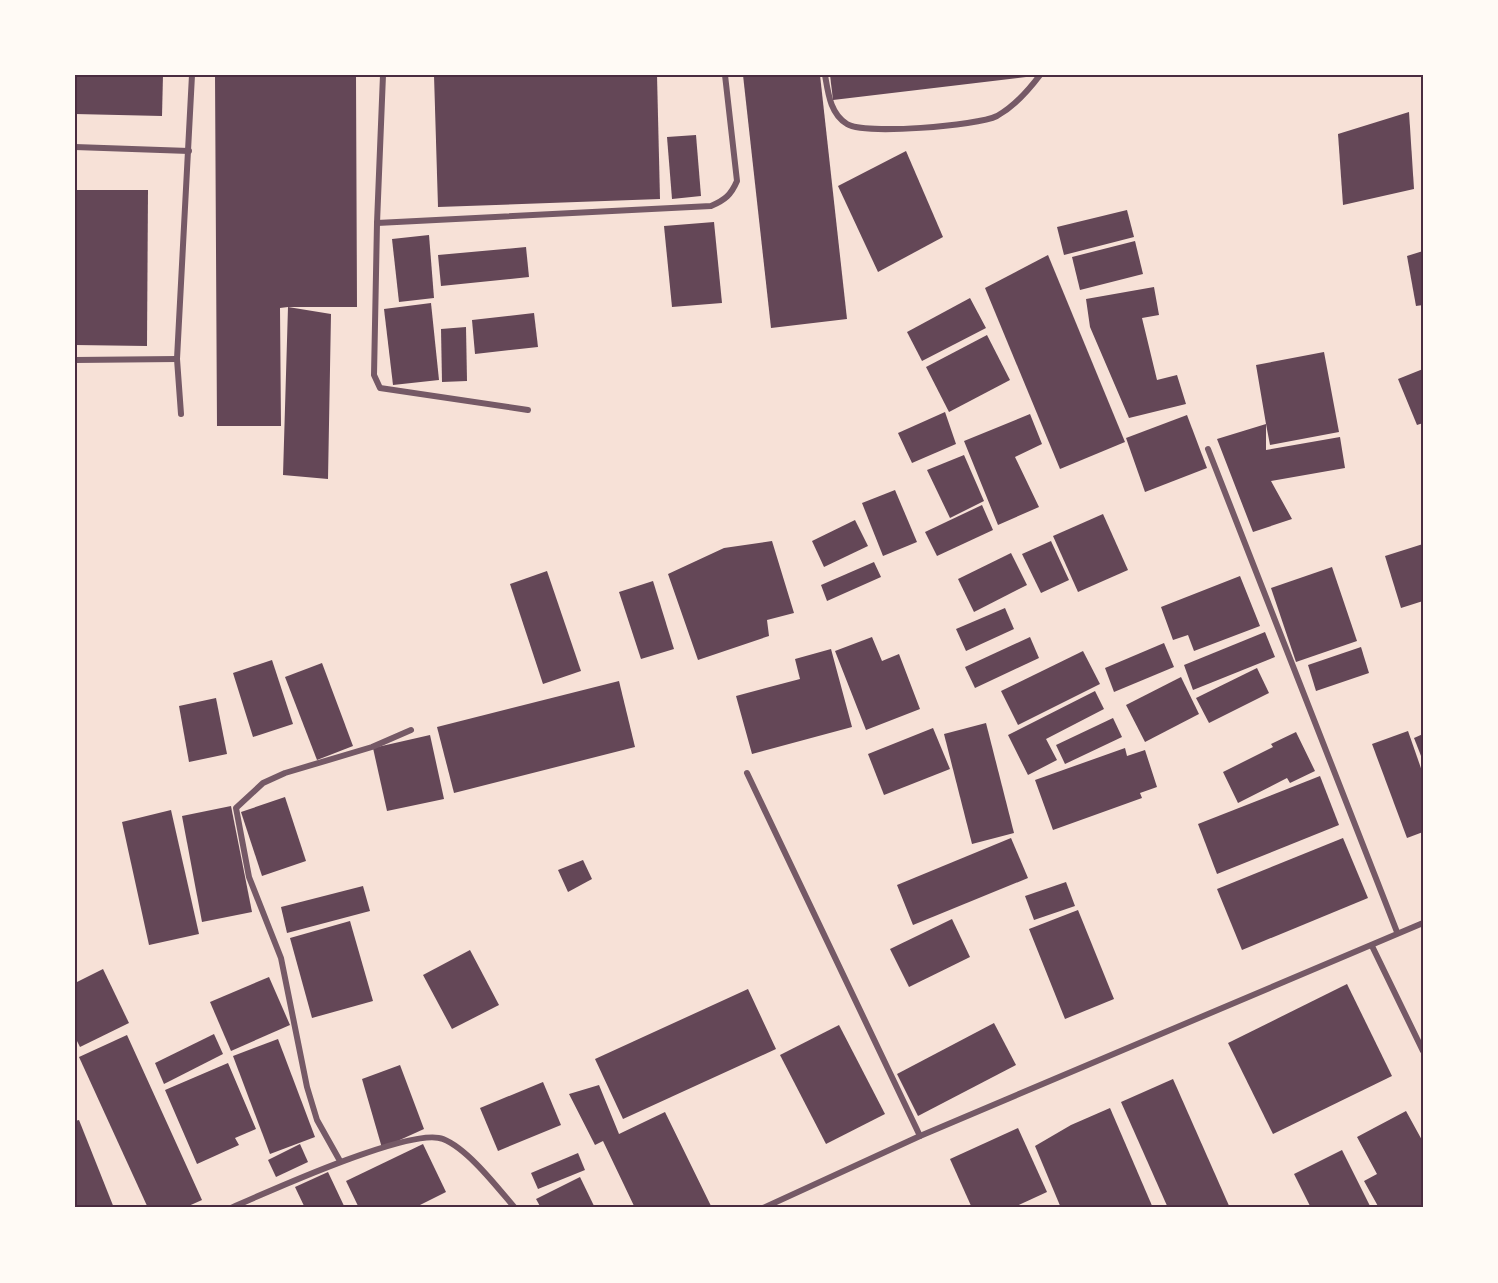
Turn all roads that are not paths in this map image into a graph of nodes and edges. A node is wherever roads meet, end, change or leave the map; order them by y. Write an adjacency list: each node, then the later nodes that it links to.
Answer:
1 (192, 75): 7 (street)
2 (383, 75): 8 (street)
3 (725, 75): 8 (street)
4 (825, 75): 5 (street)
5 (1040, 75)
6 (75, 147): 7 (street)
7 (189, 151): 9 (street)
8 (377, 223): 11 (street)
9 (177, 359): 10 (street); 12 (street)
10 (75, 360)
11 (528, 410)
12 (181, 414)
13 (1208, 448): 17 (street)
14 (411, 730): 21 (street)
15 (747, 773): 20 (street)
16 (1423, 923): 17 (street)
17 (1397, 932): 18 (street)
18 (1372, 946): 19 (street); 20 (street)
19 (1423, 1051)
20 (920, 1136): 24 (street)
21 (340, 1161): 22 (street); 23 (street)
22 (231, 1208)
23 (515, 1208)
24 (764, 1208)

